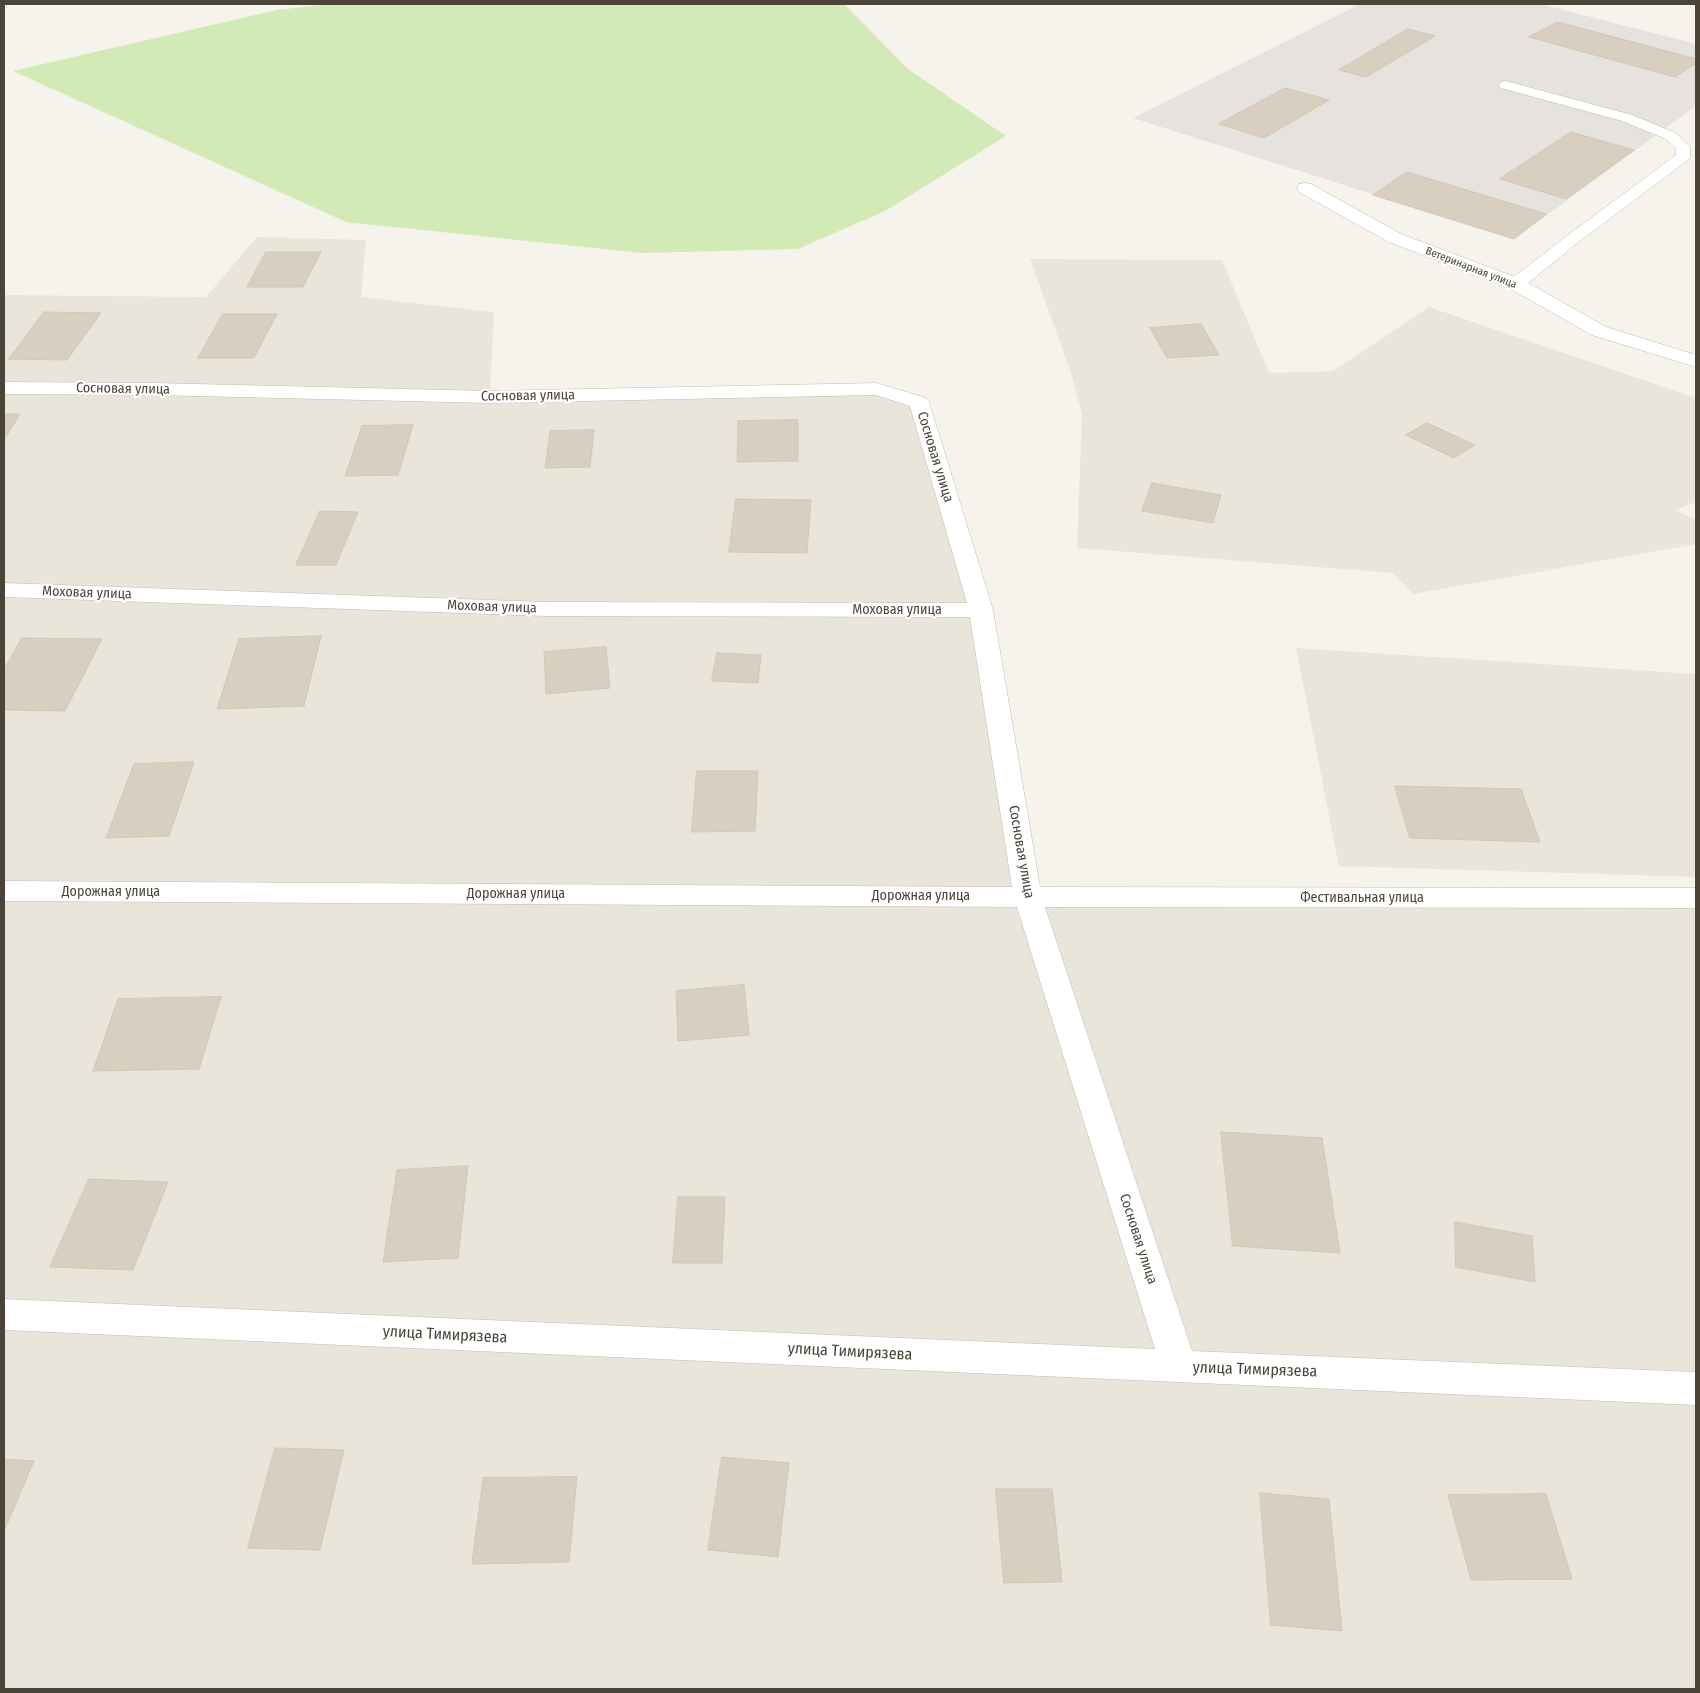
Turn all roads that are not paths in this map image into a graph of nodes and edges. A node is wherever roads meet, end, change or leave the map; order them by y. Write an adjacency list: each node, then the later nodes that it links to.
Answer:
1 (1506, 85): 3 (lane)
2 (1305, 188): 3 (street, Ветеринарная улица)
3 (1516, 284): 4 (street, Ветеринарная улица)
4 (1696, 361)
5 (4, 388): 7 (street, Сосновая улица)
6 (4, 590): 7 (street, Моховая улица)
7 (981, 610): 9 (street, Сосновая улица)
8 (4, 891): 9 (street, Дорожная улица)
9 (1028, 897): 10 (street, Фестивальная улица); 12 (street, Сосновая улица)
10 (1696, 898)
11 (4, 1315): 12 (street, улица Тимирязева)
12 (1179, 1367): 13 (street, улица Тимирязева)
13 (1696, 1389)

